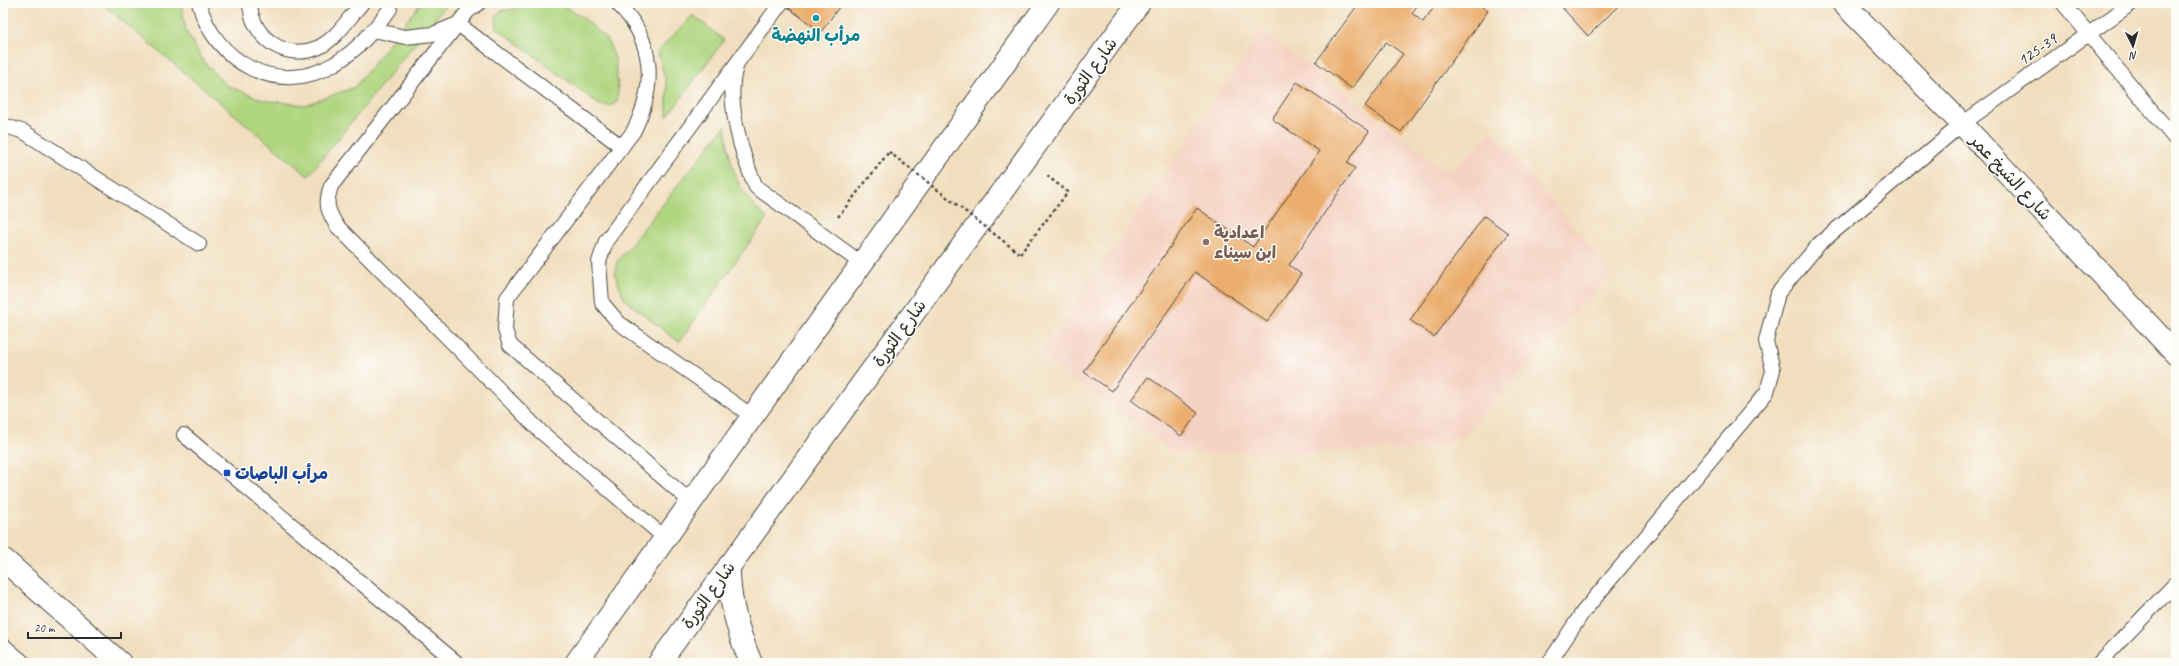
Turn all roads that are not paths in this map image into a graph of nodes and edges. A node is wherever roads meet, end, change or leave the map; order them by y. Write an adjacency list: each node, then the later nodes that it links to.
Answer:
1 (199, 3): 14 (lane)
2 (250, 3): 3 (lane)
3 (362, 3)
4 (479, 3): 13 (lane)
5 (617, 3): 19 (lane)
6 (782, 3): 21 (lane); 23 (lane)
7 (1048, 3): 21 (main road)
8 (1139, 3): 28 (main road, شارع الثورة)
9 (1843, 3): 16 (main road, شارع الشيخ عمر)
10 (2063, 3): 15 (lane)
11 (2132, 3): 15 (lane, 125-39)
12 (390, 9): 14 (lane)
13 (458, 24): 14 (lane); 19 (lane); 26 (lane)
14 (374, 30)
15 (2089, 34): 16 (lane, 125-39); 18 (lane)
16 (1962, 124): 22 (main road, شارع الشيخ عمر); 37 (lane, 125-39)
17 (3, 125): 20 (lane)
18 (2175, 136)
19 (622, 147): 25 (lane)
20 (199, 244)
21 (861, 263): 23 (main road)
22 (2176, 354)
23 (752, 416): 25 (main road)
24 (184, 435): 33 (lane)
25 (691, 502): 26 (main road)
26 (665, 538): 34 (main road)
27 (3, 559): 32 (main road)
28 (729, 566): 35 (main road, شارع الثورة); 36 (main road)
29 (2176, 583): 38 (lane)
30 (3, 645): 31 (lane)
31 (24, 663)
32 (120, 663)
33 (457, 663)
34 (576, 663)
35 (659, 663)
36 (751, 663)
37 (1549, 663)
38 (2099, 663)

